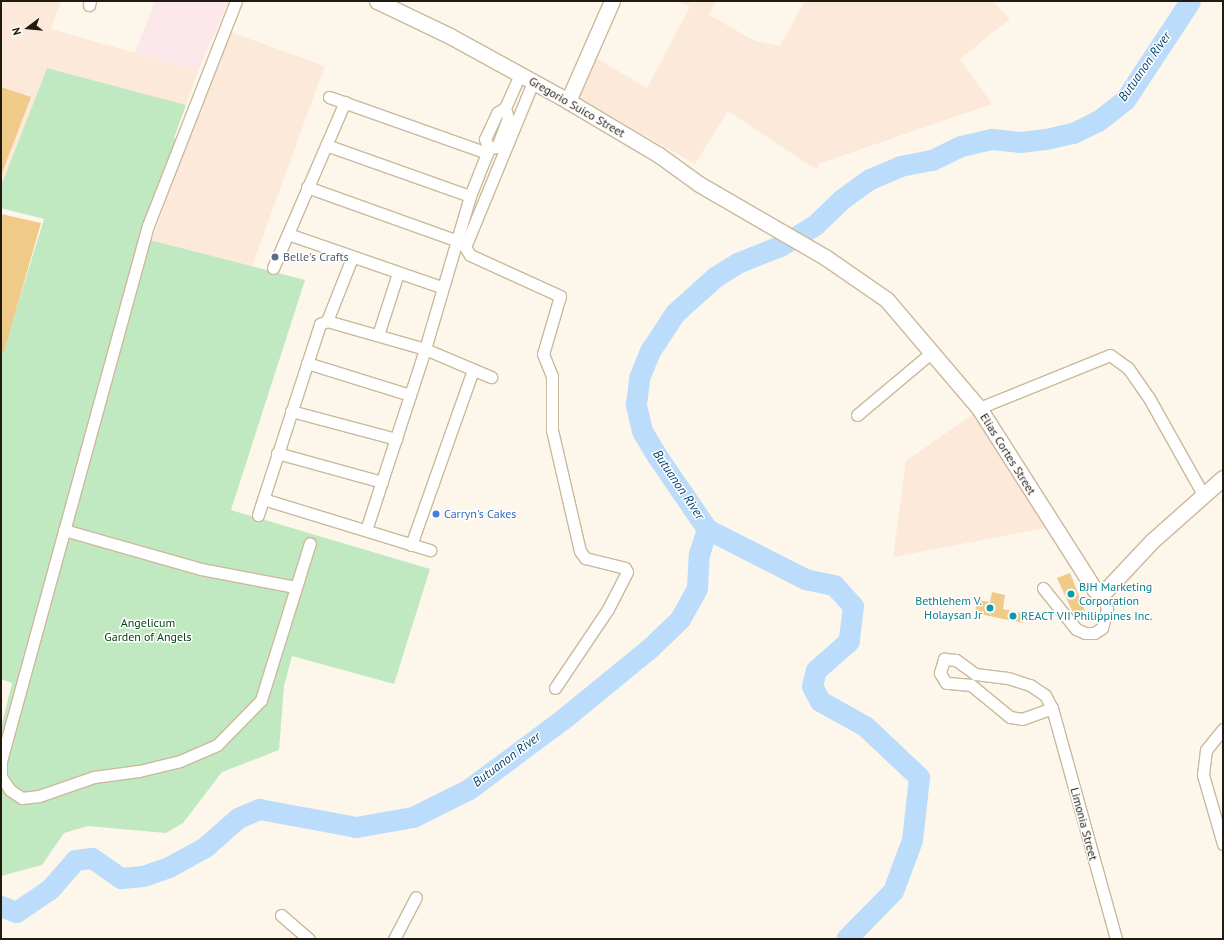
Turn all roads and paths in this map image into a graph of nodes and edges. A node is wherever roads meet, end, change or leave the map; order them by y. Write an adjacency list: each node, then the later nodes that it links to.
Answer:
1 (236, 1): 37 (street)
2 (377, 1): 4 (street, Gregorio Suico Street)
3 (612, 1): 6 (street)
4 (527, 79): 6 (street, Gregorio Suico Street); 9 (street); 47 (street)
5 (329, 97): 7 (street)
6 (568, 101): 12 (street, Gregorio Suico Street)
7 (344, 102): 8 (street); 9 (street)
8 (326, 145): 10 (street); 11 (street)
9 (488, 150): 11 (street)
10 (307, 187): 13 (street); 14 (street)
11 (470, 196): 14 (street)
12 (770, 226): 22 (street, Elias Cortes Street)
13 (288, 234): 15 (street); 16 (street)
14 (455, 240): 18 (street)
15 (352, 258): 17 (street); 19 (street)
16 (273, 268)
17 (398, 273): 18 (street); 20 (street)
18 (441, 287): 21 (street)
19 (327, 321): 20 (street); 23 (street)
20 (378, 335): 21 (street)
21 (425, 349): 24 (street); 26 (street)
22 (931, 353): 27 (street, Elias Cortes Street); 29 (street)
23 (307, 363): 26 (street); 28 (street)
24 (473, 370): 25 (street); 40 (street)
25 (491, 377)
26 (410, 395): 30 (street)
27 (979, 408): 34 (street); 44 (street, Elias Cortes Street)
28 (292, 411): 30 (street); 31 (street)
29 (857, 415)
30 (396, 439): 33 (street)
31 (277, 453): 33 (street); 35 (street)
32 (1223, 478): 34 (street)
33 (382, 482): 38 (street)
34 (1204, 496): 44 (street)
35 (262, 499): 36 (street); 38 (street)
36 (258, 515)
37 (64, 530): 42 (street); 42 (street)
38 (366, 530): 40 (street)
39 (310, 543): 42 (street)
40 (411, 545): 41 (street)
41 (430, 550)
42 (295, 587)
43 (1043, 588): 44 (street)
44 (1102, 592)
45 (975, 674): 46 (street); 46 (street); 48 (street, Limonia Street)
46 (971, 685): 48 (street)
47 (555, 688)
48 (1052, 708): 55 (street, Limonia Street)
49 (1223, 729): 50 (street)
50 (1223, 844)
51 (416, 897): 54 (street)
52 (281, 915): 53 (street)
53 (309, 939)
54 (394, 939)
55 (1116, 939)

